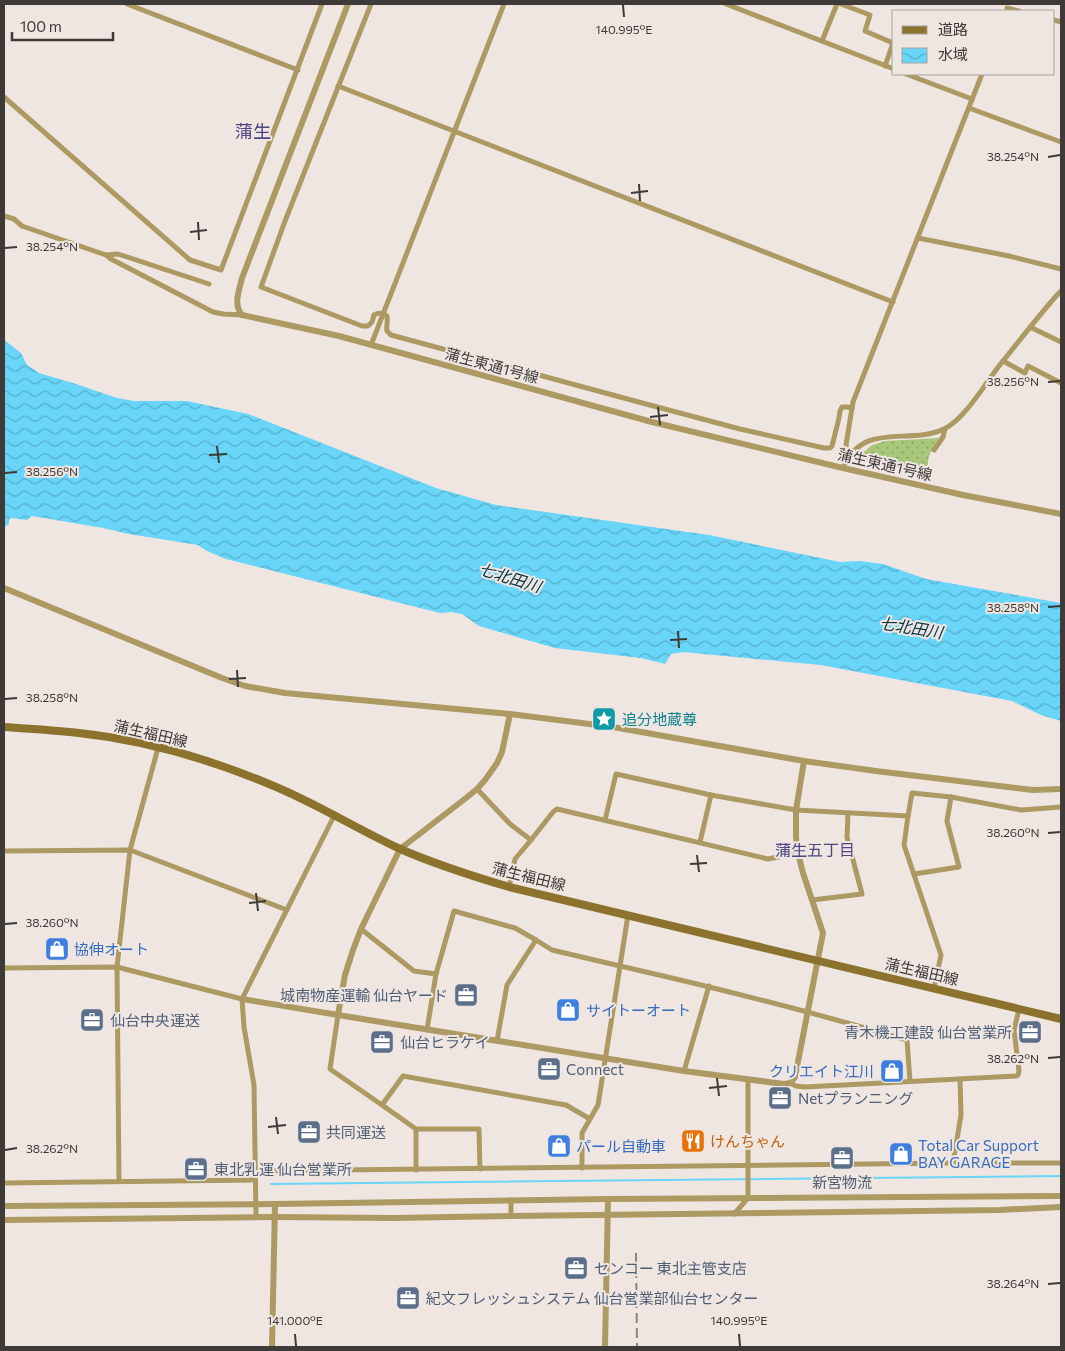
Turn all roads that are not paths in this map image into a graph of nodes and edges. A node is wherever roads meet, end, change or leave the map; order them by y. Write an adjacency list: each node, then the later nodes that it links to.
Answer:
1 (127, 4): 14 (street)
2 (322, 4): 14 (street)
3 (348, 4): 31 (street)
4 (371, 4): 17 (street)
5 (504, 4): 21 (street)
6 (726, 4): 9 (street)
7 (837, 4): 9 (street)
8 (841, 4): 10 (street)
9 (822, 41): 12 (street)
10 (892, 42)
11 (892, 48): 12 (street)
12 (885, 66): 13 (street)
13 (892, 68)
14 (298, 70): 18 (street)
15 (909, 75): 19 (street)
16 (982, 75): 19 (street)
17 (338, 86): 21 (street); 30 (street)
18 (4, 97)
19 (972, 100): 20 (street)
20 (969, 108): 22 (street); 24 (street)
21 (455, 132): 29 (street); 30 (street)
22 (1061, 142)
23 (4, 216): 25 (street)
24 (918, 238): 26 (street); 29 (street)
25 (106, 255): 27 (street); 31 (street)
26 (1061, 269)
27 (209, 284)
28 (1061, 291): 32 (street)
29 (893, 302): 37 (street)
30 (383, 313): 34 (street); 37 (street)
31 (242, 316): 34 (street, 蒲生東通1号線)
32 (1030, 327): 33 (street); 35 (street)
33 (1061, 342)
34 (371, 345): 41 (street, 蒲生東通1号線)
35 (1003, 361): 36 (street); 38 (street)
36 (1061, 383)
37 (852, 408): 40 (street)
38 (945, 429): 39 (street); 40 (street)
39 (934, 450)
40 (848, 457): 41 (street)
41 (843, 468): 42 (street, 蒲生東通1号線)
42 (1061, 514)
43 (4, 588): 44 (street)
44 (510, 714): 47 (street); 48 (street)
45 (4, 727): 46 (main road, 蒲生福田線)
46 (158, 748): 55 (main road, 蒲生福田線); 61 (street)
47 (804, 760): 49 (street); 53 (street)
48 (477, 788): 58 (street); 60 (street)
49 (1061, 789)
50 (711, 795): 53 (street); 57 (street); 59 (street)
51 (951, 797): 52 (street); 56 (street); 64 (street)
52 (1061, 807)
53 (796, 810): 54 (street); 63 (street)
54 (848, 813): 56 (street); 66 (street)
55 (334, 816): 60 (main road, 蒲生福田線); 67 (street)
56 (908, 816): 64 (street)
57 (605, 820): 58 (street); 59 (street)
58 (531, 840): 65 (street)
59 (700, 842): 63 (street)
60 (400, 849): 65 (main road, 蒲生福田線); 69 (street)
61 (130, 850): 62 (street); 67 (street); 73 (street)
62 (4, 851)
63 (798, 853): 66 (street)
64 (914, 874): 77 (street)
65 (509, 887): 68 (main road, 蒲生福田線)
66 (812, 900): 71 (street)
67 (286, 910): 78 (street)
68 (628, 915): 71 (main road, 蒲生福田線); 72 (street)
69 (362, 929): 75 (street); 81 (street)
70 (536, 940): 72 (street); 75 (street); 84 (street)
71 (818, 961): 77 (main road, 蒲生福田線); 80 (street)
72 (620, 966): 76 (street); 85 (street)
73 (117, 967): 74 (street); 78 (street); 102 (street)
74 (4, 968)
75 (436, 974): 83 (street)
76 (709, 986): 80 (street); 86 (street)
77 (934, 988): 79 (main road, 蒲生福田線)
78 (242, 999): 81 (street); 100 (street)
79 (1019, 1009): 82 (main road, 蒲生福田線); 87 (street)
80 (808, 1012): 89 (street); 90 (street)
81 (338, 1015): 83 (street); 91 (street)
82 (1061, 1019)
83 (428, 1030): 84 (street)
84 (498, 1040): 85 (street)
85 (606, 1058): 86 (street); 92 (street)
86 (684, 1071): 88 (street)
87 (960, 1079): 89 (street); 94 (street)
88 (748, 1080): 90 (street); 98 (street)
89 (910, 1081): 90 (street)
90 (790, 1083)
91 (382, 1105): 92 (street); 93 (street)
92 (590, 1118): 96 (street)
93 (416, 1129): 97 (street); 99 (street)
94 (953, 1163): 95 (street); 98 (street)
95 (1061, 1163)
96 (582, 1168): 97 (street); 98 (street)
97 (480, 1169): 99 (street)
98 (749, 1169): 105 (street)
99 (416, 1170): 100 (street)
100 (255, 1171): 101 (street)
101 (255, 1180): 102 (street); 108 (street)
102 (119, 1182): 103 (street)
103 (4, 1183)
104 (1061, 1196): 105 (street)
105 (748, 1198): 106 (street); 112 (street)
106 (608, 1199): 107 (street); 113 (street)
107 (511, 1200): 109 (street); 114 (street)
108 (256, 1204): 109 (street); 110 (street); 115 (street)
109 (275, 1204): 116 (street)
110 (4, 1206)
111 (1061, 1207): 112 (street)
112 (734, 1214): 113 (street)
113 (608, 1215): 114 (street); 119 (street)
114 (511, 1216): 116 (street)
115 (256, 1217): 116 (street); 117 (street)
116 (275, 1217): 118 (street)
117 (4, 1220)
118 (272, 1347)
119 (605, 1347)

